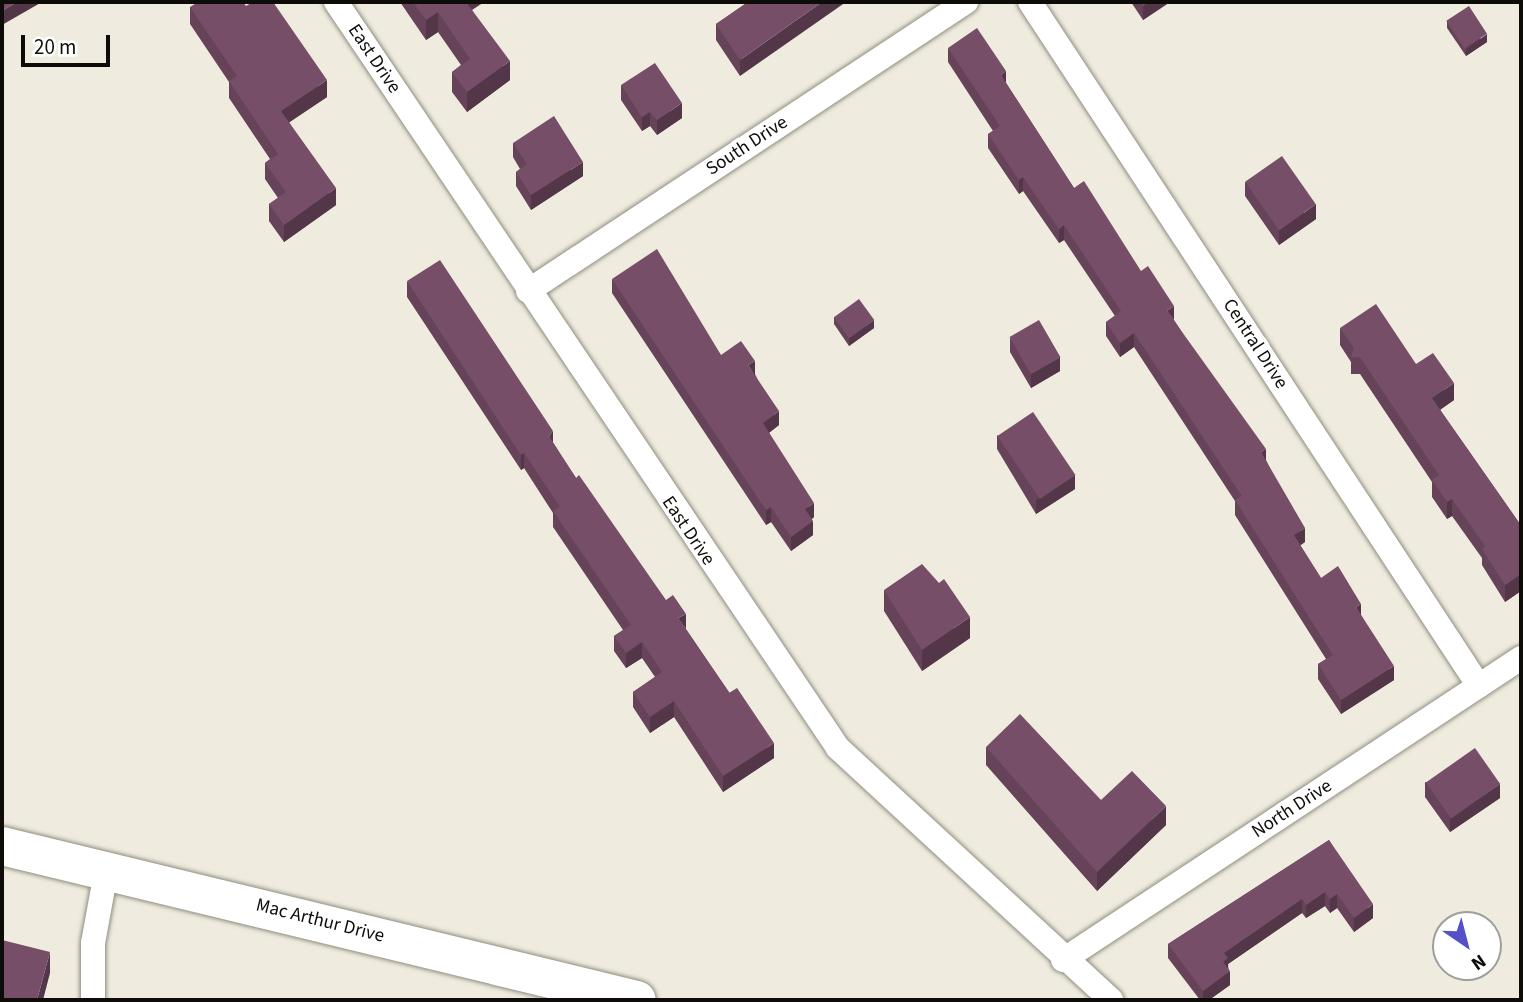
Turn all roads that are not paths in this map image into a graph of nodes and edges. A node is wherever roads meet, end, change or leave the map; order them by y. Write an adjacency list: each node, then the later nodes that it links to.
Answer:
1 (336, 2): 4 (street, East Drive)
2 (965, 2): 4 (street, South Drive)
3 (1030, 2): 6 (street, Central Drive)
4 (527, 291): 9 (street, East Drive)
5 (1521, 658): 6 (street, North Drive)
6 (1479, 686): 9 (street, North Drive)
7 (2, 846): 8 (main road, Mac Arthur Drive)
8 (106, 872): 10 (street); 11 (main road, Mac Arthur Drive)
9 (1063, 960): 12 (street, East Drive)
10 (93, 1000)
11 (637, 1000)
12 (1111, 1000)

